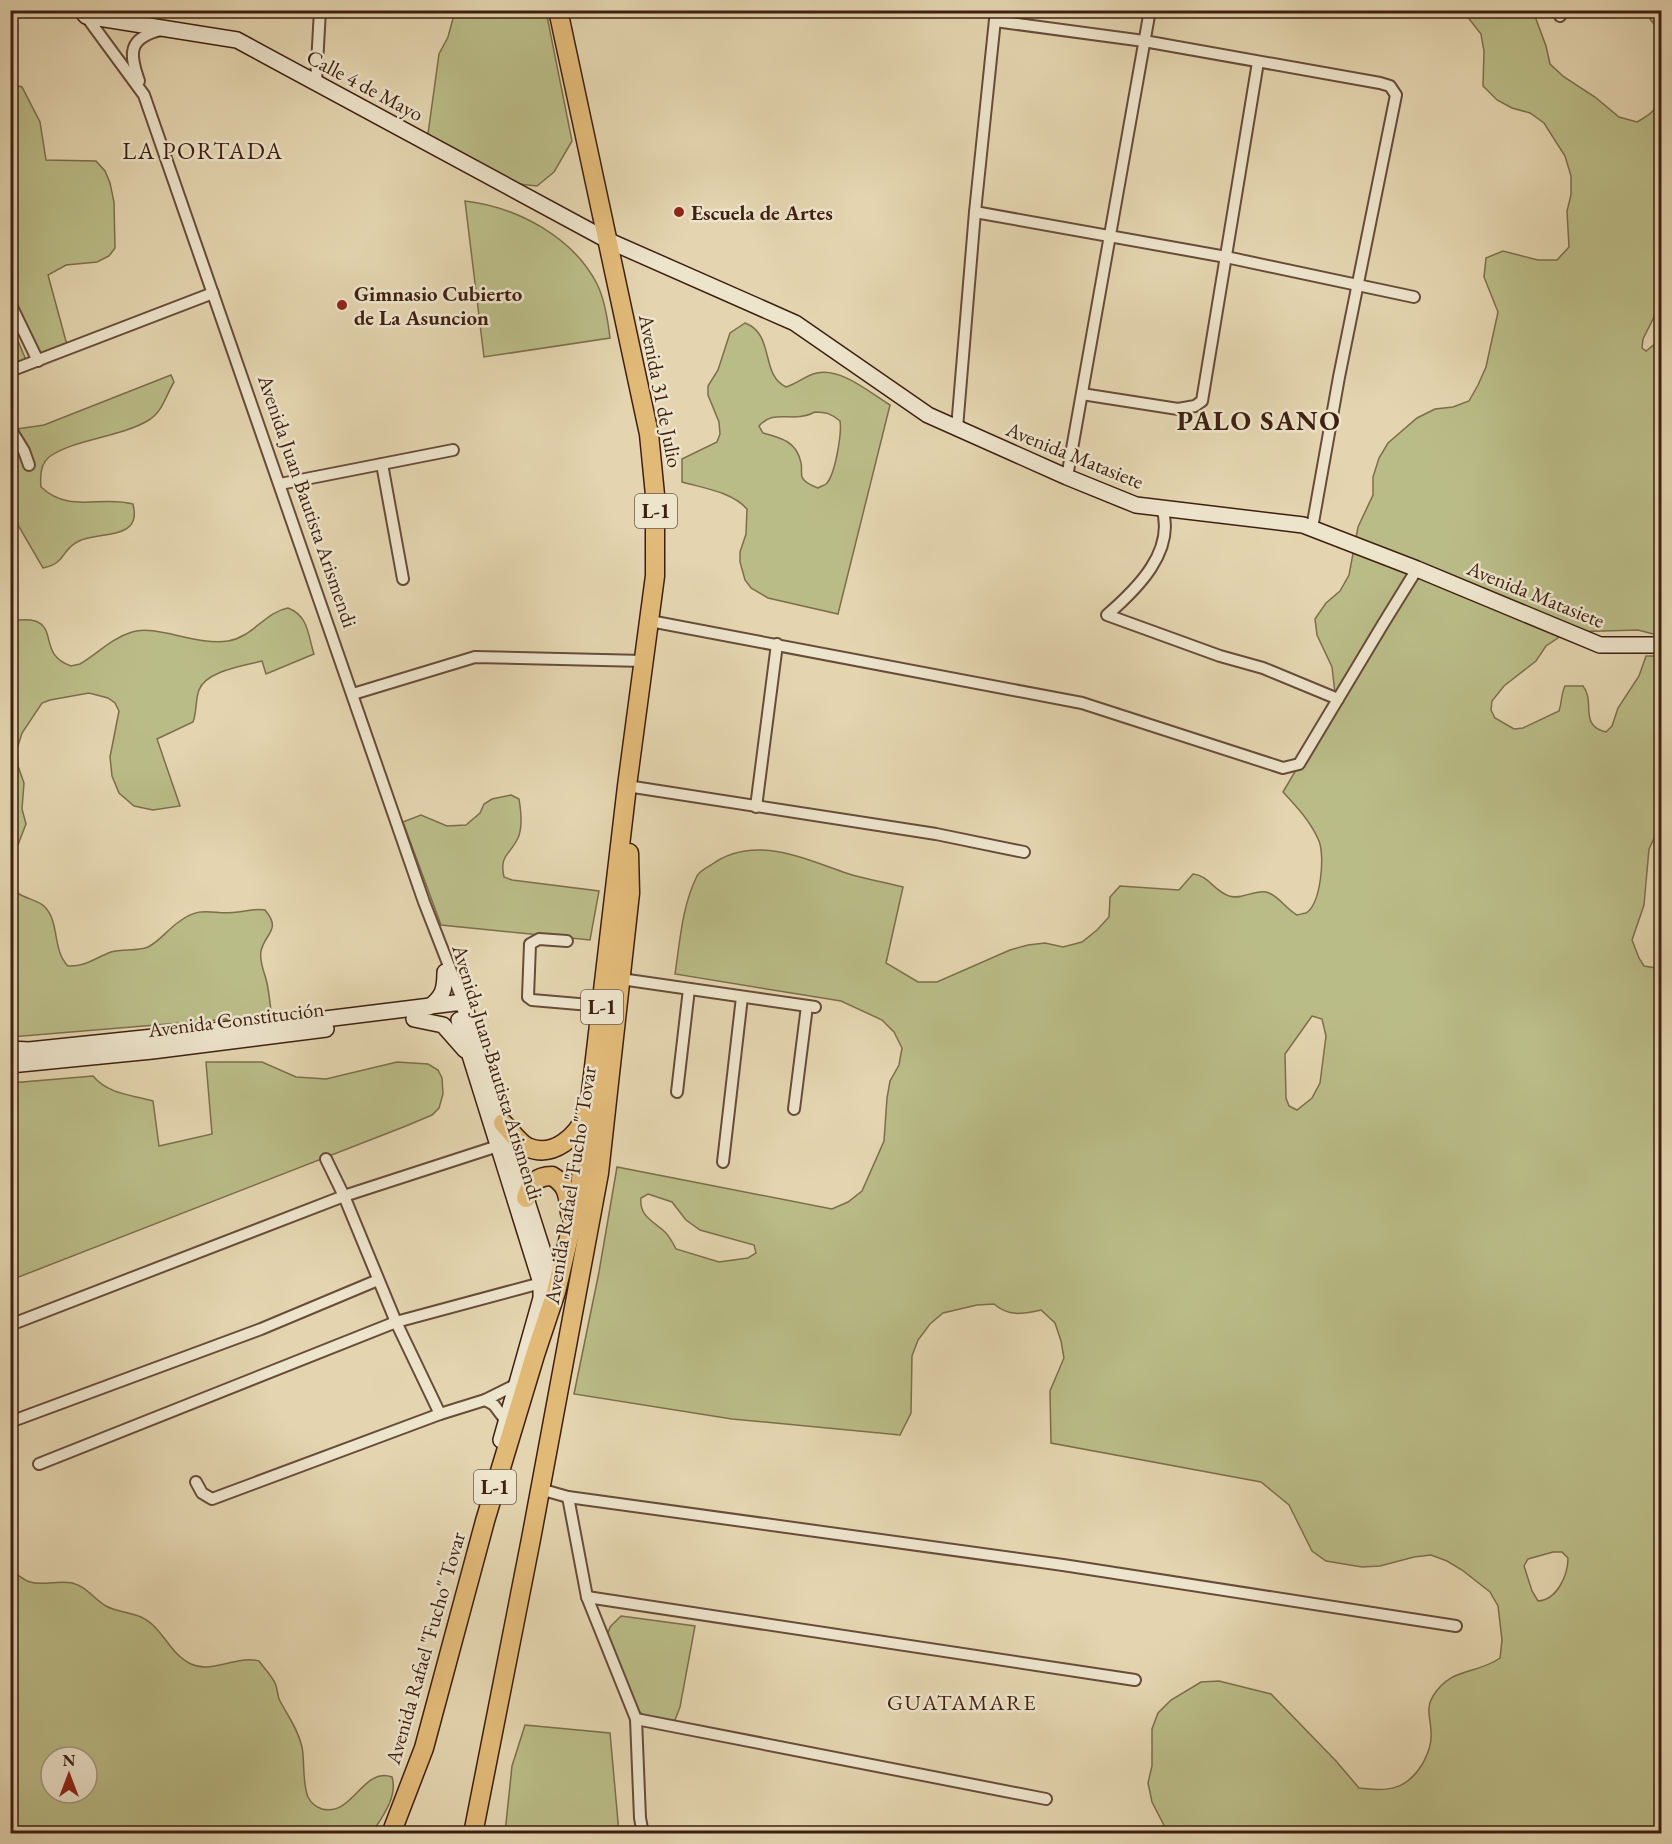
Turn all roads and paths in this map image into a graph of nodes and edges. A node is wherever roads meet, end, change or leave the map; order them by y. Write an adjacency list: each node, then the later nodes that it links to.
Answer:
1 (320, 10): 9 (street)
2 (558, 10): 13 (main road, Avenida 31 de Julio / L-1)
3 (1150, 10): 7 (street)
4 (83, 13): 6 (street, Calle 4 de Mayo); 10 (street, Avenida Juan Bautista Arismendi / L-1)
5 (996, 16): 7 (street); 11 (street)
6 (168, 29): 9 (street, Calle 4 de Mayo); 10 (street, Avenida Juan Bautista Arismendi / L-1)
7 (1144, 41): 8 (street); 12 (street)
8 (1258, 62): 14 (street); 15 (street)
9 (316, 82): 13 (street, Calle 4 de Mayo)
10 (144, 95): 16 (street, Avenida Juan Bautista Arismendi / L-1)
11 (975, 212): 12 (street); 23 (street)
12 (1112, 237): 14 (street); 21 (street)
13 (608, 240): 23 (street, Avenida Matasiete); 33 (main road, Avenida 31 de Julio / L-1)
14 (1226, 257): 15 (street); 21 (street)
15 (1358, 285): 17 (street); 30 (street)
16 (213, 293): 19 (street); 28 (street, Avenida Juan Bautista Arismendi / L-1)
17 (1414, 297)
18 (10, 303): 19 (street)
19 (38, 361): 20 (street)
20 (10, 371)
21 (1083, 394): 27 (street)
22 (10, 428): 26 (street)
23 (957, 428): 27 (street, Avenida Matasiete)
24 (453, 450): 25 (street)
25 (382, 464): 28 (street); 32 (street)
26 (28, 465)
27 (1067, 477): 29 (street, Avenida Matasiete)
28 (280, 484): 37 (street, Avenida Juan Bautista Arismendi / L-1)
29 (1162, 508): 30 (street, Avenida Matasiete); 38 (street)
30 (1312, 528): 31 (street, Avenida Matasiete)
31 (1417, 569): 35 (street, Avenida Matasiete); 38 (street)
32 (403, 579)
33 (650, 621): 34 (street); 36 (main road, Avenida 31 de Julio / L-1)
34 (777, 644): 38 (street); 40 (street)
35 (1662, 645)
36 (644, 661): 37 (street); 39 (main road, Avenida 31 de Julio / L-1)
37 (353, 694): 42 (street, Avenida Juan Bautista Arismendi / L-1)
38 (1338, 699)
39 (627, 786): 40 (street); 45 (main road, Avenida Rafael "Fucho" Tovar / L-1); 48 (main road, Avenida Rafael "Fucho" Tovar / L-1)
40 (756, 807): 41 (street)
41 (1024, 852)
42 (431, 922): 44 (street, Avenida Juan Bautista Arismendi / L-1); 50 (street, Avenida Juan Bautista Arismendi / L-1)
43 (567, 941): 48 (street)
44 (445, 972): 49 (street, L-1); 50 (street, Avenida Juan Bautista Arismendi / L-1)
45 (621, 979): 46 (street); 69 (main road, Avenida Rafael "Fucho" Tovar / L-1)
46 (689, 989): 47 (street); 55 (street)
47 (742, 997): 57 (street); 61 (street)
48 (602, 1006): 56 (main road, Avenida Rafael "Fucho" Tovar / L-1)
49 (429, 1007): 50 (street, Avenida Constitución); 52 (street, Avenida Constitución)
50 (460, 1007): 51 (street, Avenida Constitución / L-1); 53 (street, Avenida Juan Bautista Arismendi / L-1); 58 (street, Avenida Juan Bautista Arismendi / L-1)
51 (414, 1019): 53 (street, L-1); 54 (street, Avenida Constitución / L-1)
52 (10, 1049)
53 (469, 1055): 59 (street, Avenida Juan Bautista Arismendi / L-1)
54 (10, 1065)
55 (677, 1092)
56 (590, 1103): 58 (main road); 64 (main road, Avenida Rafael "Fucho" Tovar / L-1)
57 (794, 1109)
58 (503, 1123): 63 (street, Avenida Juan Bautista Arismendi / L-1)
59 (498, 1146): 62 (street); 66 (street, Avenida Juan Bautista Arismendi / L-1)
60 (326, 1160): 62 (street)
61 (723, 1161)
62 (344, 1196): 65 (street); 68 (street)
63 (526, 1198): 64 (main road, L-1); 66 (street, Avenida Juan Bautista Arismendi / L-1)
64 (572, 1228): 66 (main road, Avenida Rafael "Fucho" Tovar / L-1)
65 (378, 1280): 67 (street); 74 (street)
66 (549, 1287): 67 (street); 69 (main road); 70 (street, Avenida Juan Bautista Arismendi / L-1); 79 (main road, Avenida Rafael "Fucho" Tovar / L-1)
67 (396, 1322): 72 (street); 75 (street)
68 (10, 1325)
69 (568, 1338): 77 (main road, Avenida Rafael "Fucho" Tovar / L-1)
70 (517, 1384): 71 (street); 73 (street, Avenida Juan Bautista Arismendi / L-1)
71 (485, 1400): 72 (street); 73 (street)
72 (440, 1414): 76 (street)
73 (506, 1421): 79 (street, Avenida Juan Bautista Arismendi / L-1)
74 (10, 1422)
75 (39, 1464)
76 (196, 1482)
77 (540, 1489): 78 (street); 88 (main road, Avenida Rafael "Fucho" Tovar / L-1)
78 (568, 1497): 80 (street); 81 (street)
79 (487, 1514): 84 (main road, Avenida Rafael "Fucho" Tovar / L-1)
80 (587, 1597): 82 (street); 83 (street)
81 (1456, 1626)
82 (1135, 1680)
83 (636, 1719): 85 (street); 89 (street)
84 (424, 1748): 86 (main road, Avenida Rafael "Fucho" Tovar / L-1); 87 (main road, L-1)
85 (1046, 1798)
86 (391, 1833)
87 (401, 1833)
88 (473, 1833)
89 (643, 1833)

